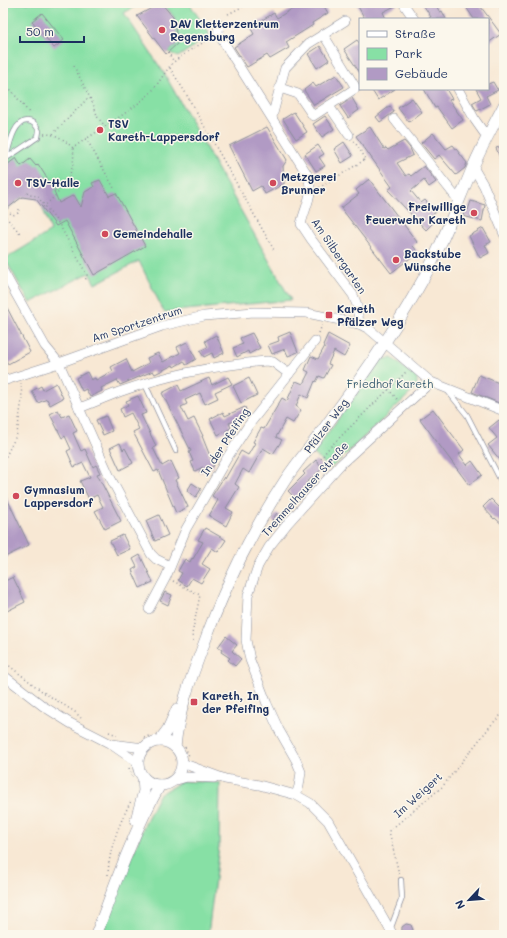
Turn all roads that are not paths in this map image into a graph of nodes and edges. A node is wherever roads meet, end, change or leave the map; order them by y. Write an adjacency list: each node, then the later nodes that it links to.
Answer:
1 (403, 3): 2 (street)
2 (413, 18)
3 (345, 21): 5 (street)
4 (218, 29): 10 (street, Am Silbergarten)
5 (323, 34): 6 (street); 9 (street)
6 (280, 88): 9 (street); 10 (street)
7 (459, 90): 13 (street)
8 (504, 105): 13 (street, Pfälzer Weg)
9 (329, 106): 12 (street)
10 (272, 118): 19 (street, Am Silbergarten)
11 (394, 119): 16 (street)
12 (349, 135)
13 (487, 137): 15 (street, Pfälzer Weg)
14 (4, 159): 14 (lane)
15 (473, 167): 16 (street, Pfälzer Weg); 17 (street)
16 (459, 201): 21 (street, Pfälzer Weg)
17 (504, 234)
18 (3, 271): 22 (street)
19 (359, 324): 21 (street, Am Sportzentrum); 22 (street, Am Sportzentrum)
20 (315, 341): 23 (street, In der Pfeifing)
21 (385, 343): 25 (street); 35 (street, Pfälzer Weg)
22 (59, 363): 24 (street, Am Sportzentrum); 28 (street)
23 (289, 374): 26 (street); 32 (street, In der Pfeifing)
24 (3, 381)
25 (431, 382): 27 (street); 46 (street, Tremmelhauser Straße)
26 (145, 384): 28 (street); 30 (lane)
27 (445, 387): 29 (street); 31 (lane)
28 (80, 408): 32 (street)
29 (504, 411)
30 (176, 451)
31 (500, 479)
32 (170, 566): 33 (street, In der Pfeifing)
33 (150, 609)
34 (3, 675): 37 (street)
35 (189, 685): 36 (street); 38 (street)
36 (159, 741): 38 (street); 39 (street)
37 (109, 743): 39 (street); 41 (street)
38 (180, 744): 40 (street)
39 (144, 748): 41 (street)
40 (186, 761): 43 (street); 44 (street)
41 (138, 763): 42 (street)
42 (143, 777): 45 (street); 47 (street)
43 (225, 779): 44 (street); 46 (street)
44 (172, 781): 45 (street)
45 (160, 785): 47 (street)
46 (296, 795): 49 (street)
47 (130, 846): 50 (street)
48 (400, 880): 49 (lane)
49 (392, 933)
50 (96, 935)

